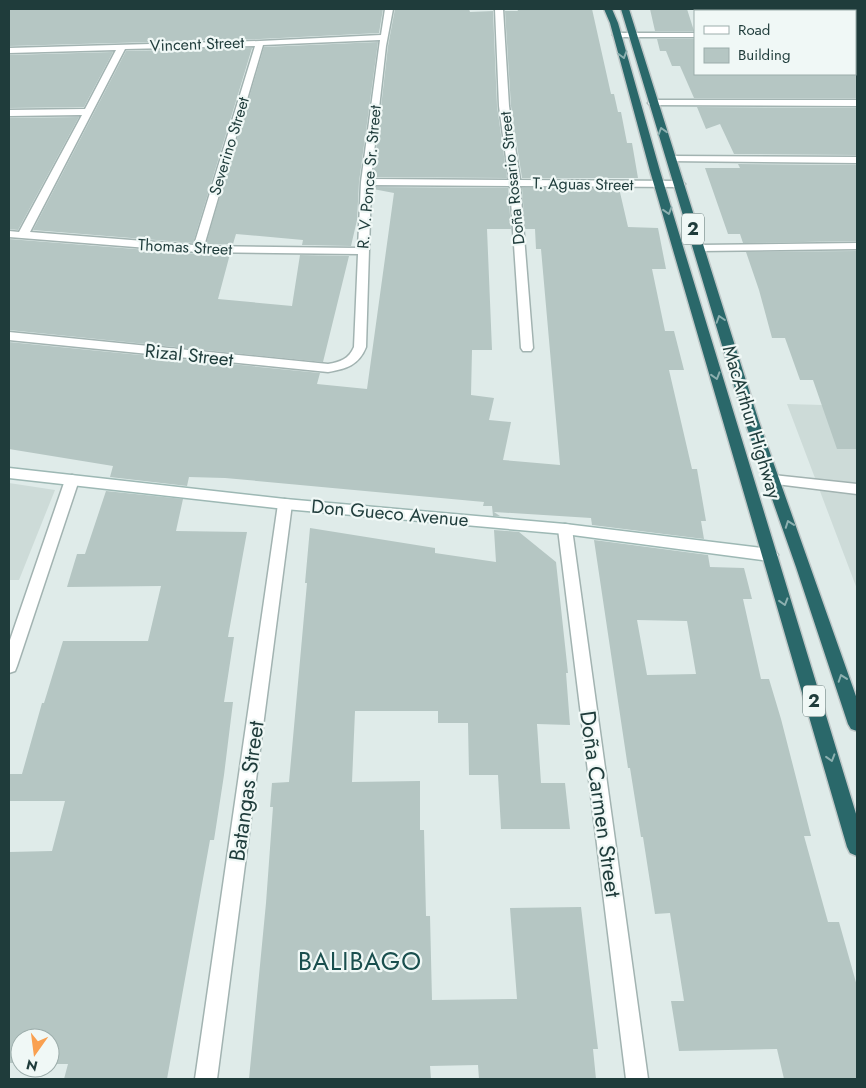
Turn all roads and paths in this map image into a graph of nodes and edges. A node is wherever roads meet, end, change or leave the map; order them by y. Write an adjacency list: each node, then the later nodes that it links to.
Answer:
1 (389, 9): 8 (street, R. V. Ponce Sr. Street)
2 (499, 9): 19 (street, Doña Rosario Street)
3 (608, 9): 5 (highway, MacArthur Highway / 2)
4 (625, 9): 6 (highway, MacArthur Highway / 2)
5 (617, 35): 6 (street); 20 (highway, MacArthur Highway / 2, one-way to 20)
6 (633, 35): 7 (street); 12 (highway, MacArthur Highway / 2)
7 (694, 35)
8 (385, 37): 9 (street, Vincent Street); 18 (street, R. V. Ponce Sr. Street)
9 (260, 42): 10 (street, Vincent Street); 26 (street, Severino Street)
10 (122, 47): 11 (street, Vincent Street); 14 (street)
11 (9, 50)
12 (653, 103): 13 (street); 16 (highway, MacArthur Highway / 2, one-way to 12)
13 (857, 103)
14 (89, 112): 15 (street); 23 (street)
15 (9, 113)
16 (670, 159): 17 (street); 21 (highway, MacArthur Highway / 2)
17 (857, 160)
18 (366, 182): 19 (street, T. Aguas Street); 27 (street, R. V. Ponce Sr. Street)
19 (515, 183): 20 (street, T. Aguas Street); 30 (street, Doña Rosario Street)
20 (659, 184): 21 (street, T. Aguas Street); 37 (highway, MacArthur Highway / 2, one-way to 37)
21 (680, 184): 25 (highway, MacArthur Highway / 2)
22 (9, 234): 23 (street, Thomas Street)
23 (23, 235): 26 (street, Thomas Street)
24 (857, 246): 25 (street)
25 (699, 248): 33 (highway, MacArthur Highway / 2, one-way to 25)
26 (198, 249): 27 (street, Thomas Street)
27 (362, 251): 29 (street, R. V. Ponce Sr. Street)
28 (9, 336): 29 (street, Rizal Street)
29 (360, 347)
30 (528, 348)
31 (9, 473): 32 (street, Don Gueco Avenue)
32 (72, 480): 35 (street, Don Gueco Avenue); 38 (street)
33 (774, 480): 34 (street); 39 (highway, MacArthur Highway / 2, one-way to 33)
34 (857, 490)
35 (285, 504): 36 (street, Don Gueco Avenue); 41 (street, Batangas Street)
36 (565, 530): 37 (street, Don Gueco Avenue); 42 (street, Doña Carmen Street)
37 (770, 555): 40 (highway, MacArthur Highway / 2, one-way to 40)
38 (9, 666)
39 (857, 724)
40 (857, 847)
41 (206, 1079)
42 (637, 1079)

